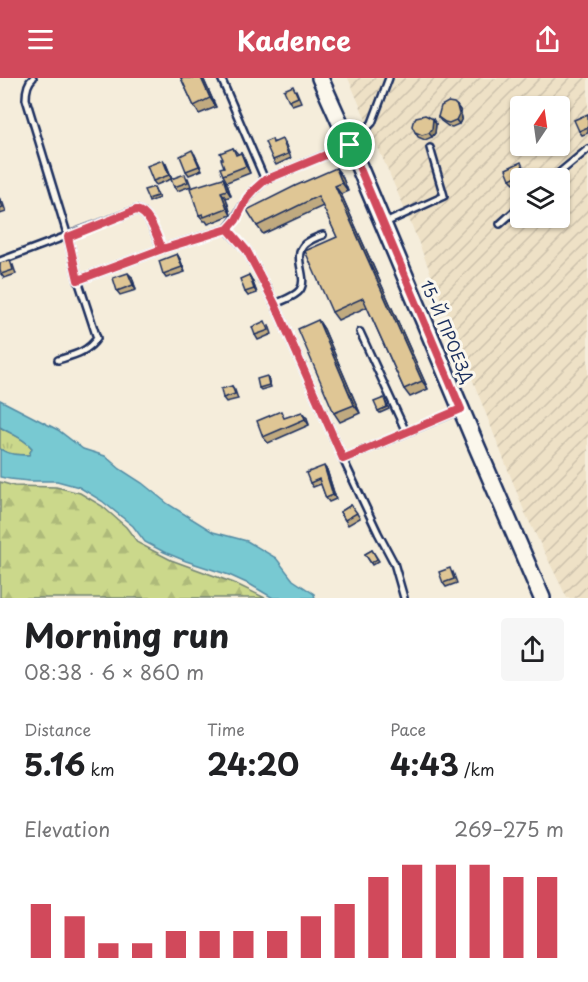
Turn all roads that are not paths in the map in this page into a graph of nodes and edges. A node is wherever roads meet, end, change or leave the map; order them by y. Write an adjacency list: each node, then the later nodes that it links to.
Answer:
1 (33, 78): 15 (lane)
2 (221, 78): 9 (lane)
3 (320, 78): 5 (main road, 15-Й ПРОЕЗД)
4 (388, 78): 5 (lane)
5 (349, 142): 9 (lane); 11 (main road, 15-Й ПРОЕЗД)
6 (430, 148): 11 (lane)
7 (588, 149): 8 (lane)
8 (565, 168)
9 (265, 180): 13 (lane)
10 (510, 215): 12 (lane)
11 (383, 224): 22 (main road, 15-Й ПРОЕЗД)
12 (500, 224)
13 (228, 229): 16 (lane); 19 (lane)
14 (323, 235): 19 (lane)
15 (68, 237): 16 (lane); 17 (lane); 18 (lane)
16 (162, 249): 18 (lane)
17 (0, 261)
18 (78, 280): 21 (lane)
19 (275, 304): 24 (lane)
20 (360, 332): 23 (lane)
21 (58, 360)
22 (461, 409): 23 (lane); 26 (main road, 15-Й ПРОЕЗД)
23 (406, 432): 24 (lane)
24 (343, 459): 25 (lane)
25 (404, 598)
26 (542, 598)

